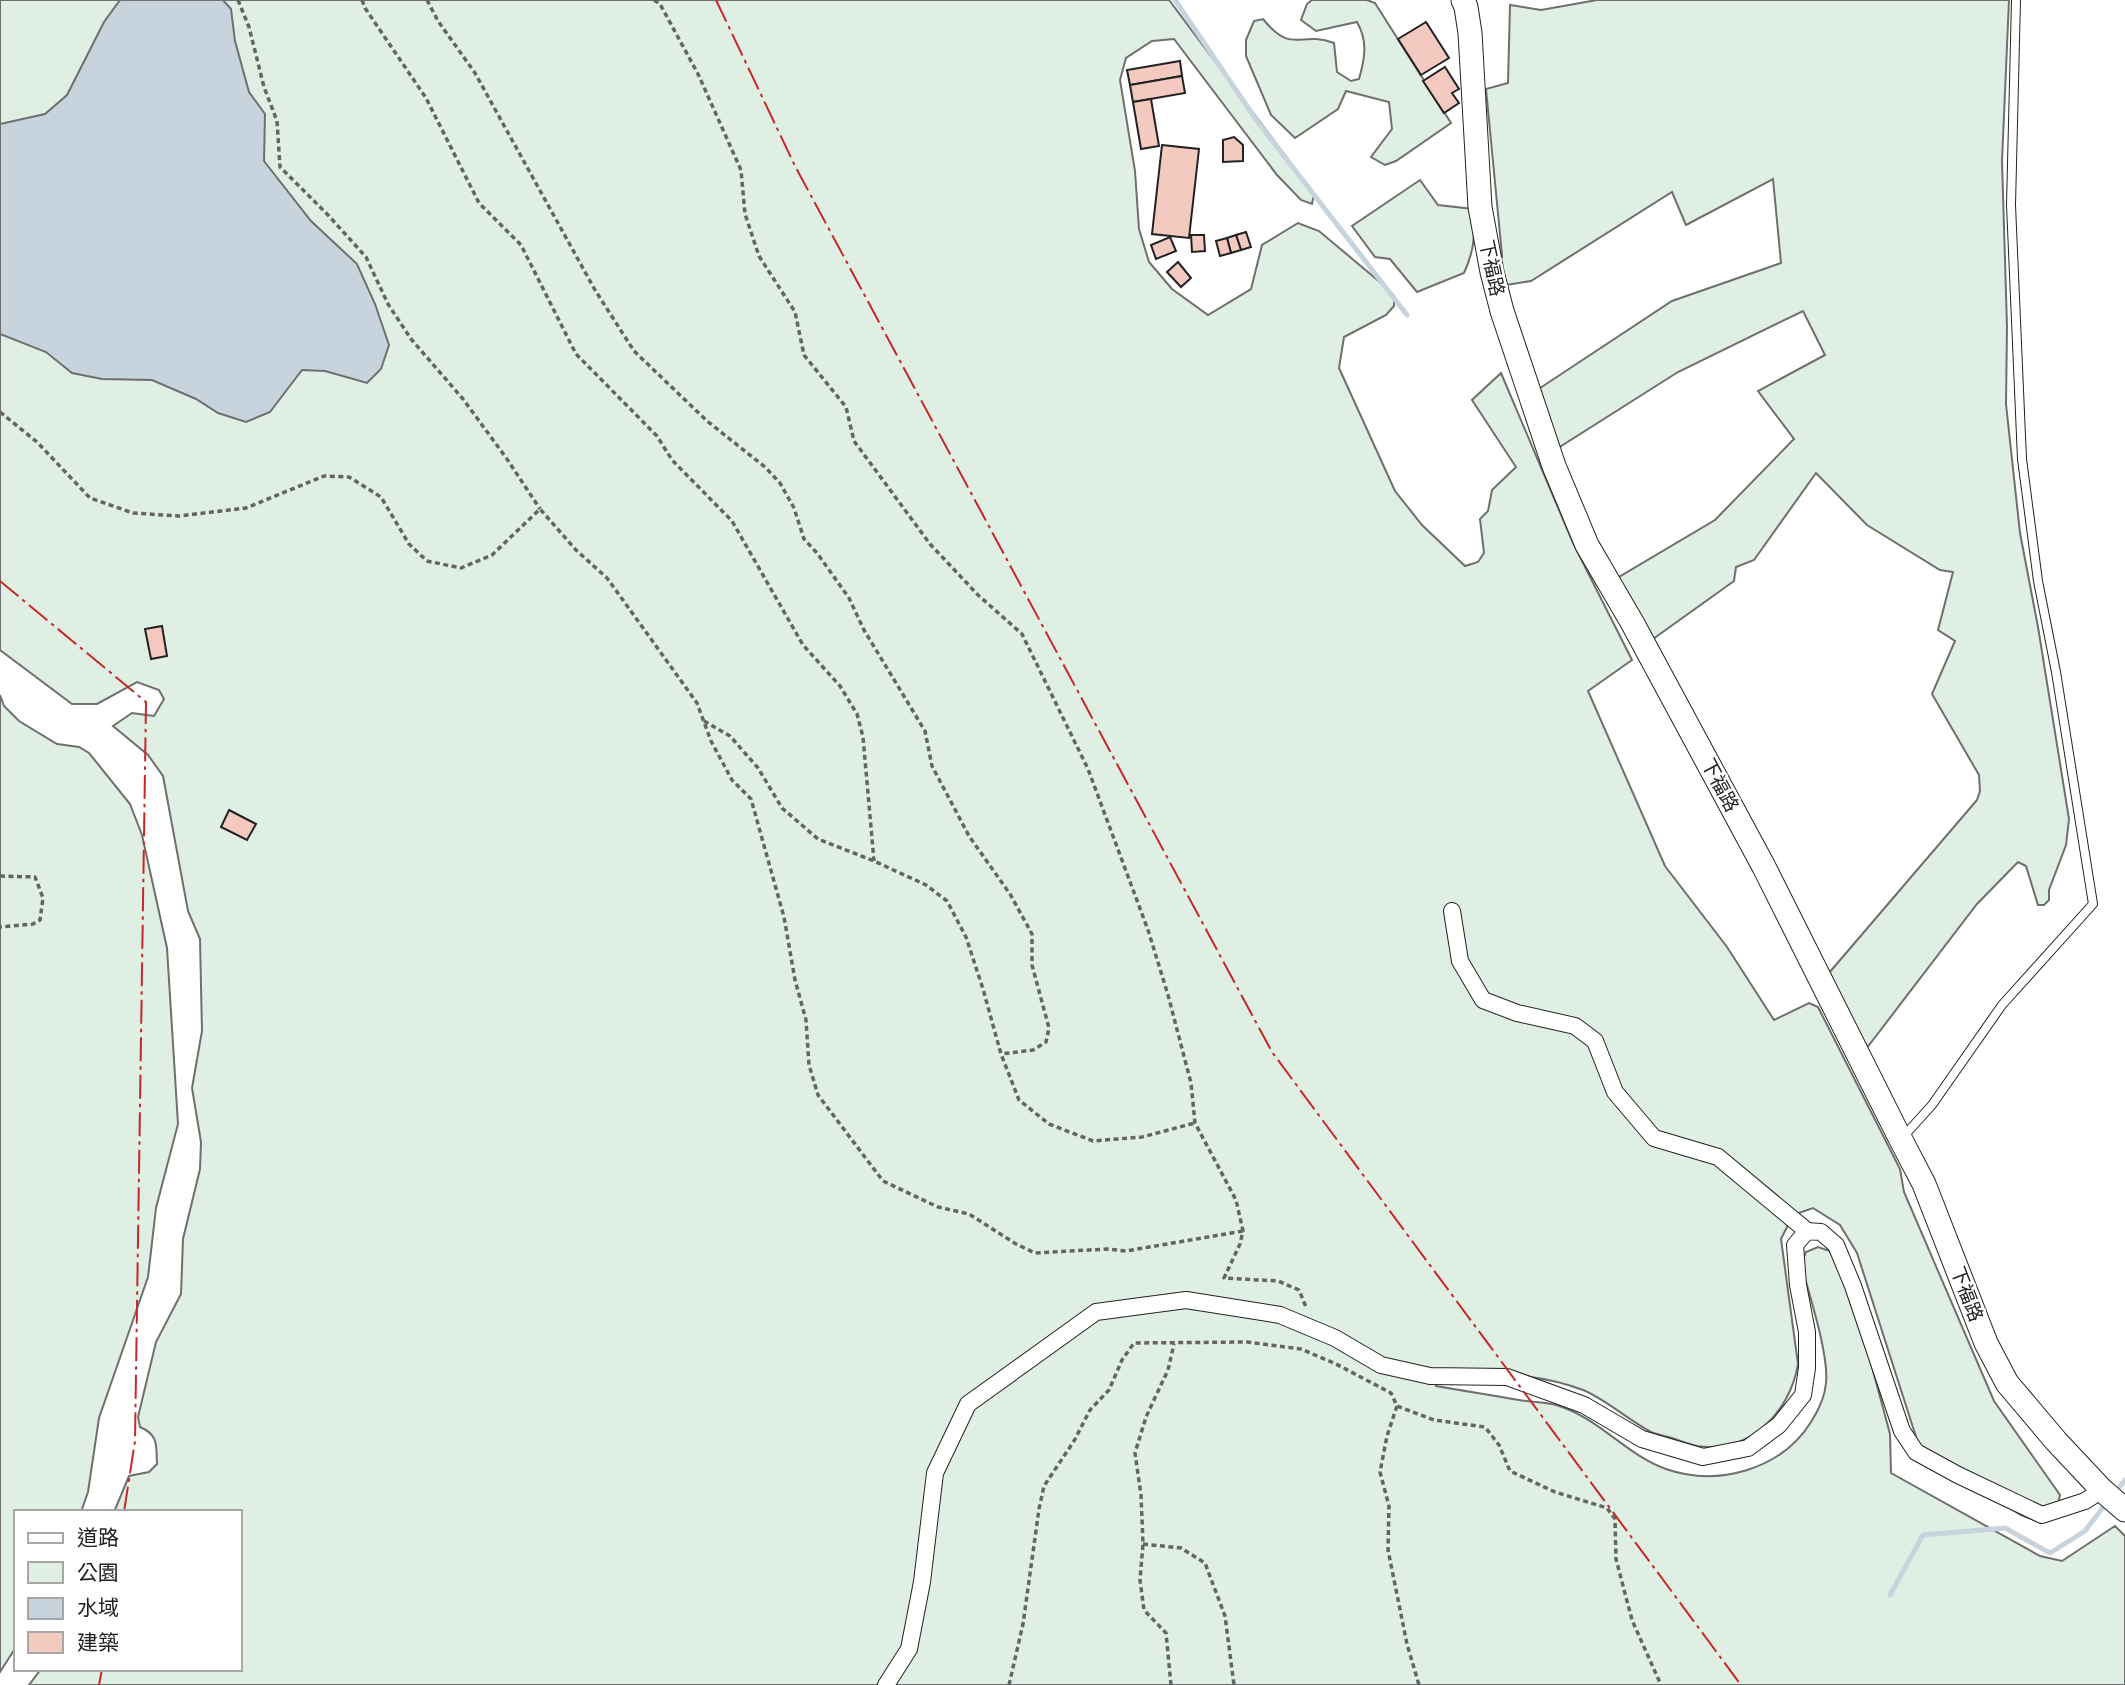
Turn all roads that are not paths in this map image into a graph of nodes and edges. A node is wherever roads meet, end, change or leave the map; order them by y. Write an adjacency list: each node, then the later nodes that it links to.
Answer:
1 (1463, 0): 4 (main road, 下福路)
2 (2016, 0): 4 (lane)
3 (1452, 911): 5 (street)
4 (1901, 1140): 6 (main road, 下福路)
5 (1807, 1231): 6 (street); 8 (street)
6 (2102, 1490): 7 (main road, 下福路)
7 (2125, 1510)
8 (886, 1685)

